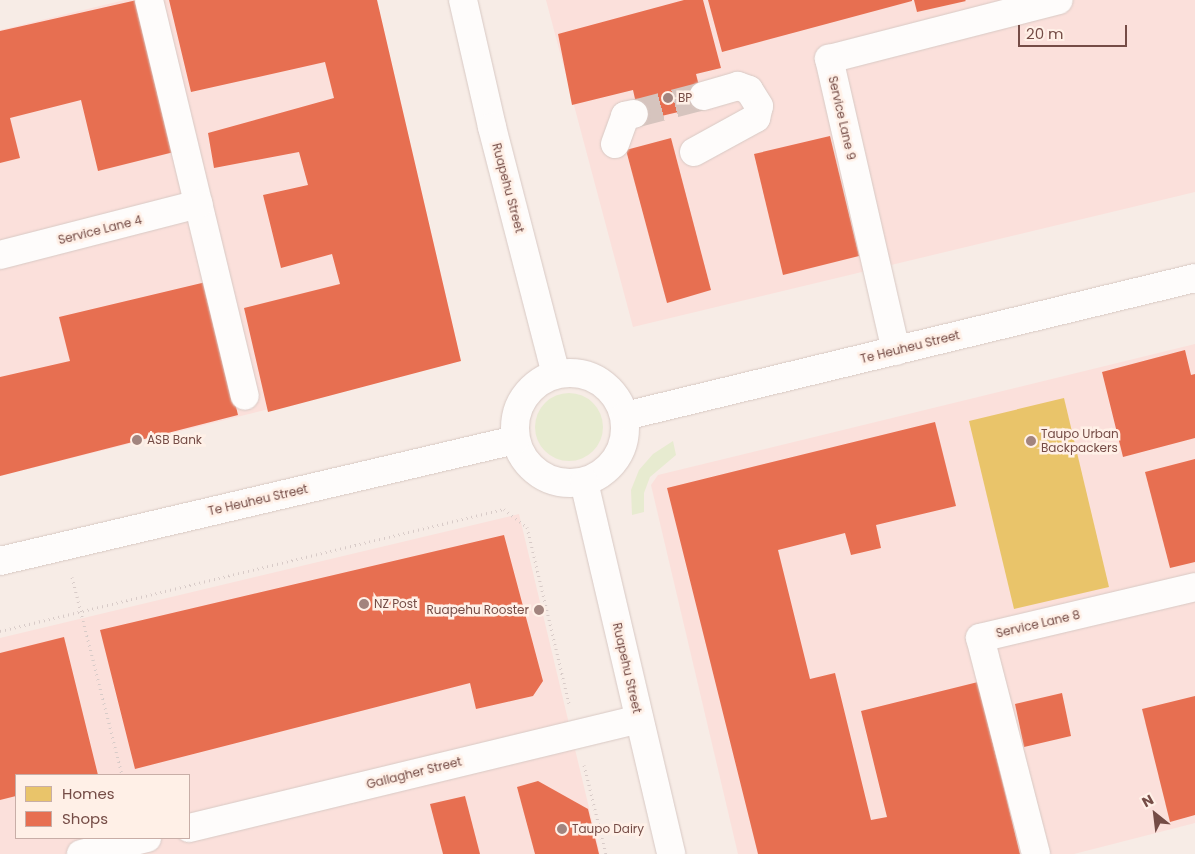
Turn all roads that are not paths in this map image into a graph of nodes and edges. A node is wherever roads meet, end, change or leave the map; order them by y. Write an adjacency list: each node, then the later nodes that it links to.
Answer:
1 (149, 0): 8 (street)
2 (463, 0): 12 (street, Ruapehu Street)
3 (1059, 0): 11 (street, Service Lane 9)
4 (703, 96): 7 (street)
5 (634, 114): 6 (street)
6 (615, 144)
7 (694, 152)
8 (199, 204): 9 (street, Service Lane 4); 13 (street)
9 (0, 255)
10 (1195, 278): 11 (street, Te Heuheu Street)
11 (896, 351): 14 (street, Te Heuheu Street)
12 (556, 374): 14 (street); 15 (street)
13 (245, 396)
14 (625, 416): 16 (street)
15 (515, 440): 16 (street); 17 (street, Te Heuheu Street)
16 (584, 482): 19 (street, Ruapehu Street)
17 (0, 561)
18 (1195, 587): 24 (street, Service Lane 8)
19 (639, 719): 20 (street, Gallagher Street); 23 (street, Ruapehu Street)
20 (190, 828)
21 (143, 839): 22 (street)
22 (81, 854)
23 (671, 854)
24 (1036, 854)

